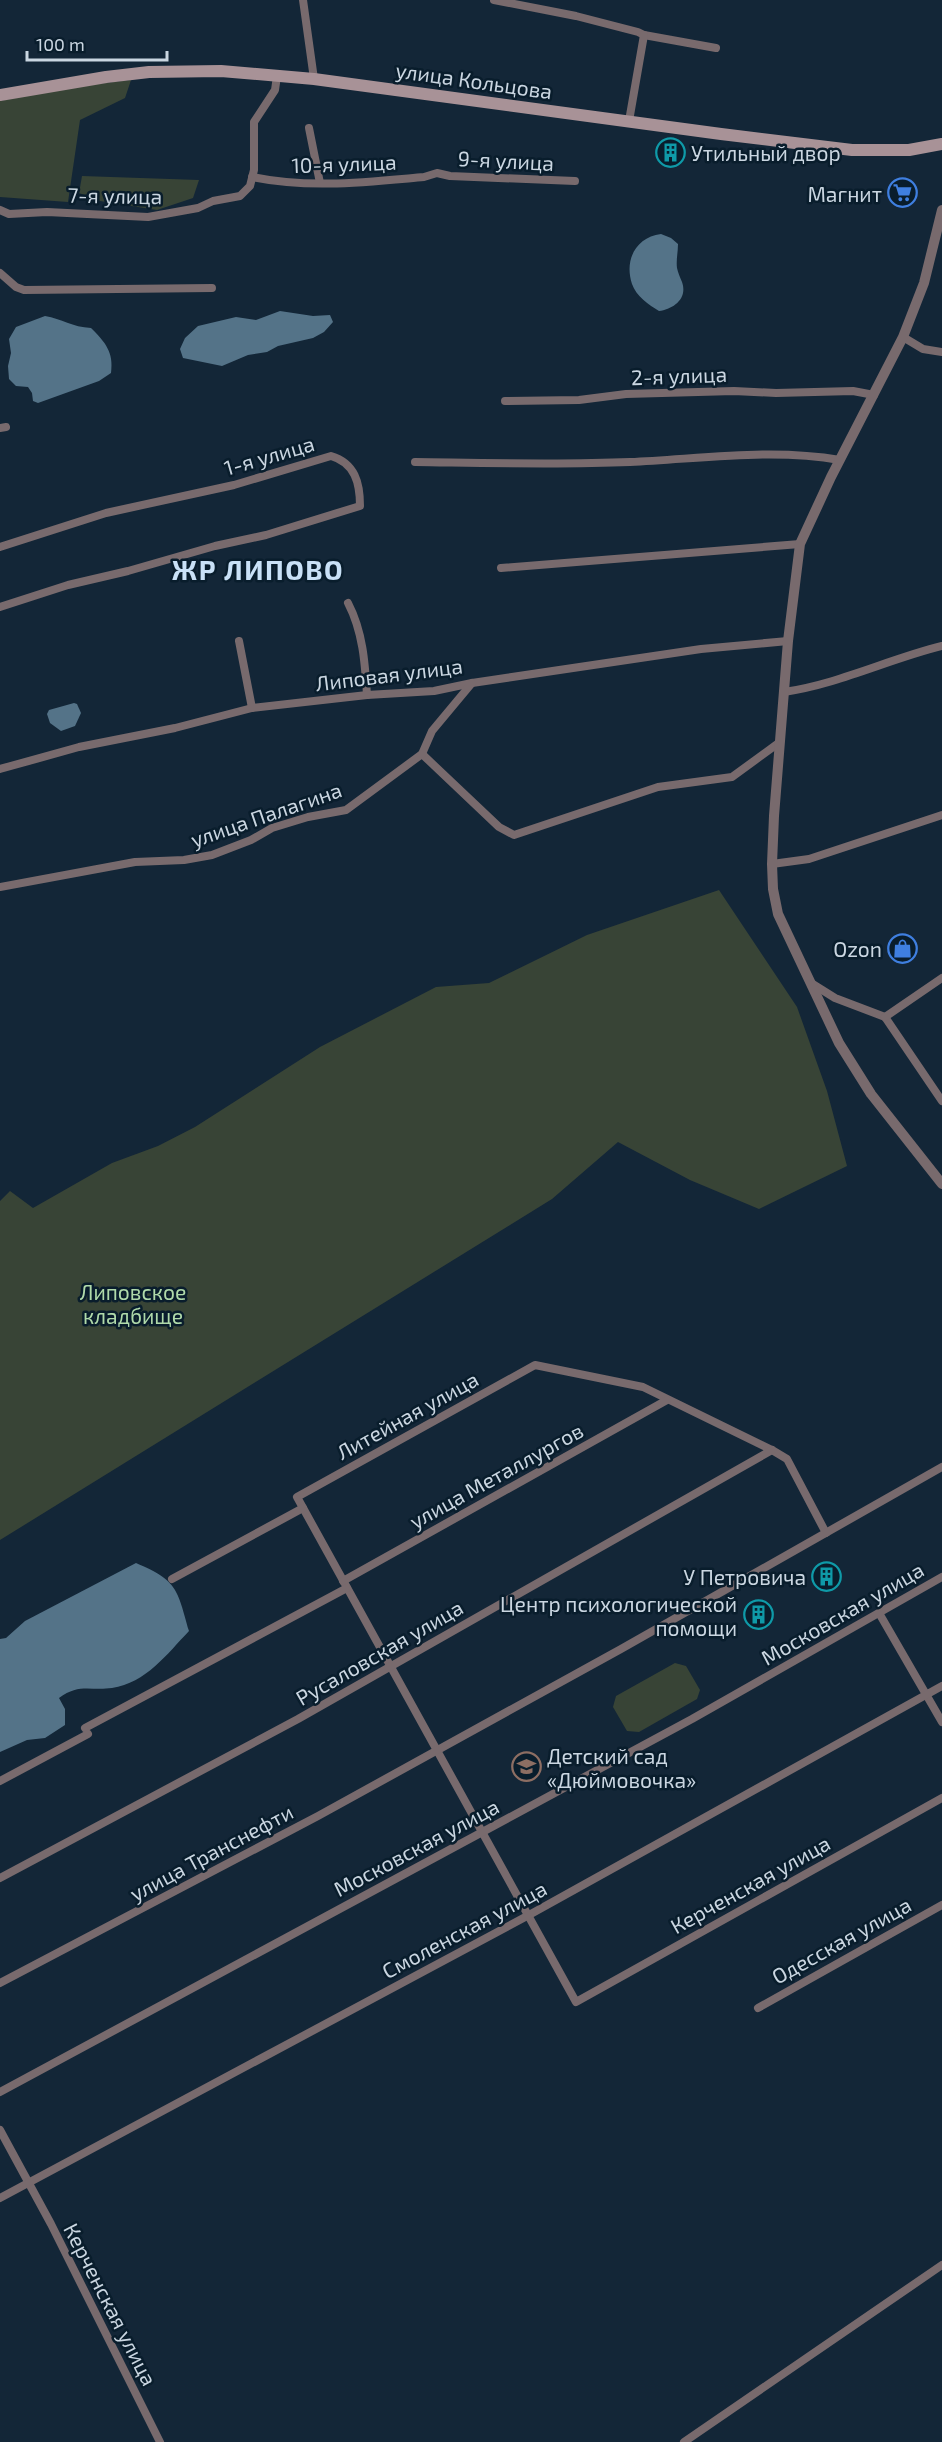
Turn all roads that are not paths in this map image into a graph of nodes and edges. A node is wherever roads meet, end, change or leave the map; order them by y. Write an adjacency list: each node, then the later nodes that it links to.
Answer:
1 (303, 0): 6 (street)
2 (494, 0): 3 (street)
3 (644, 35): 4 (street); 8 (street)
4 (716, 48)
5 (277, 76): 6 (main road, улица Кольцова); 7 (main road, улица Кольцова); 12 (street)
6 (314, 79): 8 (main road, улица Кольцова)
7 (0, 95)
8 (629, 121): 10 (main road, улица Кольцова)
9 (309, 128): 14 (street)
10 (942, 144)
11 (437, 173): 13 (street, 9-я улица); 14 (street, 10-я улица)
12 (252, 177): 14 (street, 10-я улица); 15 (street, 7-я улица)
13 (575, 181)
14 (320, 183)
15 (0, 210)
16 (942, 210): 19 (street)
17 (0, 273): 18 (street)
18 (212, 288)
19 (903, 337): 20 (street); 21 (street)
20 (942, 352)
21 (874, 395): 22 (street, 2-я улица); 23 (street)
22 (505, 401)
23 (840, 460): 24 (street); 25 (street)
24 (416, 462)
25 (800, 544): 27 (street); 31 (street)
26 (0, 547): 29 (street, 1-я улица)
27 (501, 568)
28 (348, 603): 35 (street)
29 (0, 607)
30 (239, 641): 36 (street)
31 (788, 641): 33 (street, Липовая улица); 34 (street)
32 (942, 646): 34 (street)
33 (472, 683): 35 (street, Липовая улица); 38 (street, улица Палагина)
34 (784, 692): 37 (street)
35 (368, 695): 36 (street, Липовая улица)
36 (252, 708): 39 (street, Липовая улица)
37 (780, 742): 38 (street); 41 (street)
38 (422, 754): 42 (street, улица Палагина)
39 (0, 769)
40 (942, 815): 41 (street)
41 (772, 864): 44 (street)
42 (0, 886)
43 (942, 978): 47 (street)
44 (810, 982): 45 (street); 46 (street)
45 (835, 998): 46 (street); 47 (street)
46 (822, 1007): 49 (street)
47 (885, 1017): 48 (street)
48 (942, 1101)
49 (942, 1184)
50 (666, 1400): 51 (street); 53 (street, Литейная улица); 57 (street, улица Металлургов)
51 (772, 1450): 54 (street); 59 (street, Русаловская улица)
52 (942, 1467): 54 (street, улица Транснефти)
53 (303, 1508): 56 (street); 57 (street)
54 (826, 1533): 63 (street, улица Транснефти)
55 (942, 1577): 58 (street, Московская улица)
56 (172, 1579)
57 (345, 1584): 59 (street); 64 (street, улица Металлургов)
58 (879, 1613): 61 (street); 66 (street, Московская улица)
59 (390, 1666): 63 (street); 67 (street, Русаловская улица)
60 (942, 1686): 61 (street, Смоленская улица)
61 (927, 1694): 62 (street); 69 (street, Смоленская улица)
62 (942, 1722)
63 (438, 1750): 66 (street); 70 (street, улица Транснефти)
64 (0, 1781)
65 (942, 1798): 69 (street, Керченская улица)
66 (483, 1831): 69 (street); 72 (street, Московская улица)
67 (0, 1878)
68 (942, 1905): 71 (street, Одесская улица)
69 (529, 1915): 74 (street, Смоленская улица)
70 (0, 1983)
71 (758, 2007)
72 (0, 2092)
73 (0, 2130): 74 (street, Керченская улица)
74 (29, 2183): 75 (street, Смоленская улица); 77 (street, Керченская улица)
75 (0, 2198)
76 (942, 2265): 78 (street)
77 (160, 2442)
78 (684, 2442)

